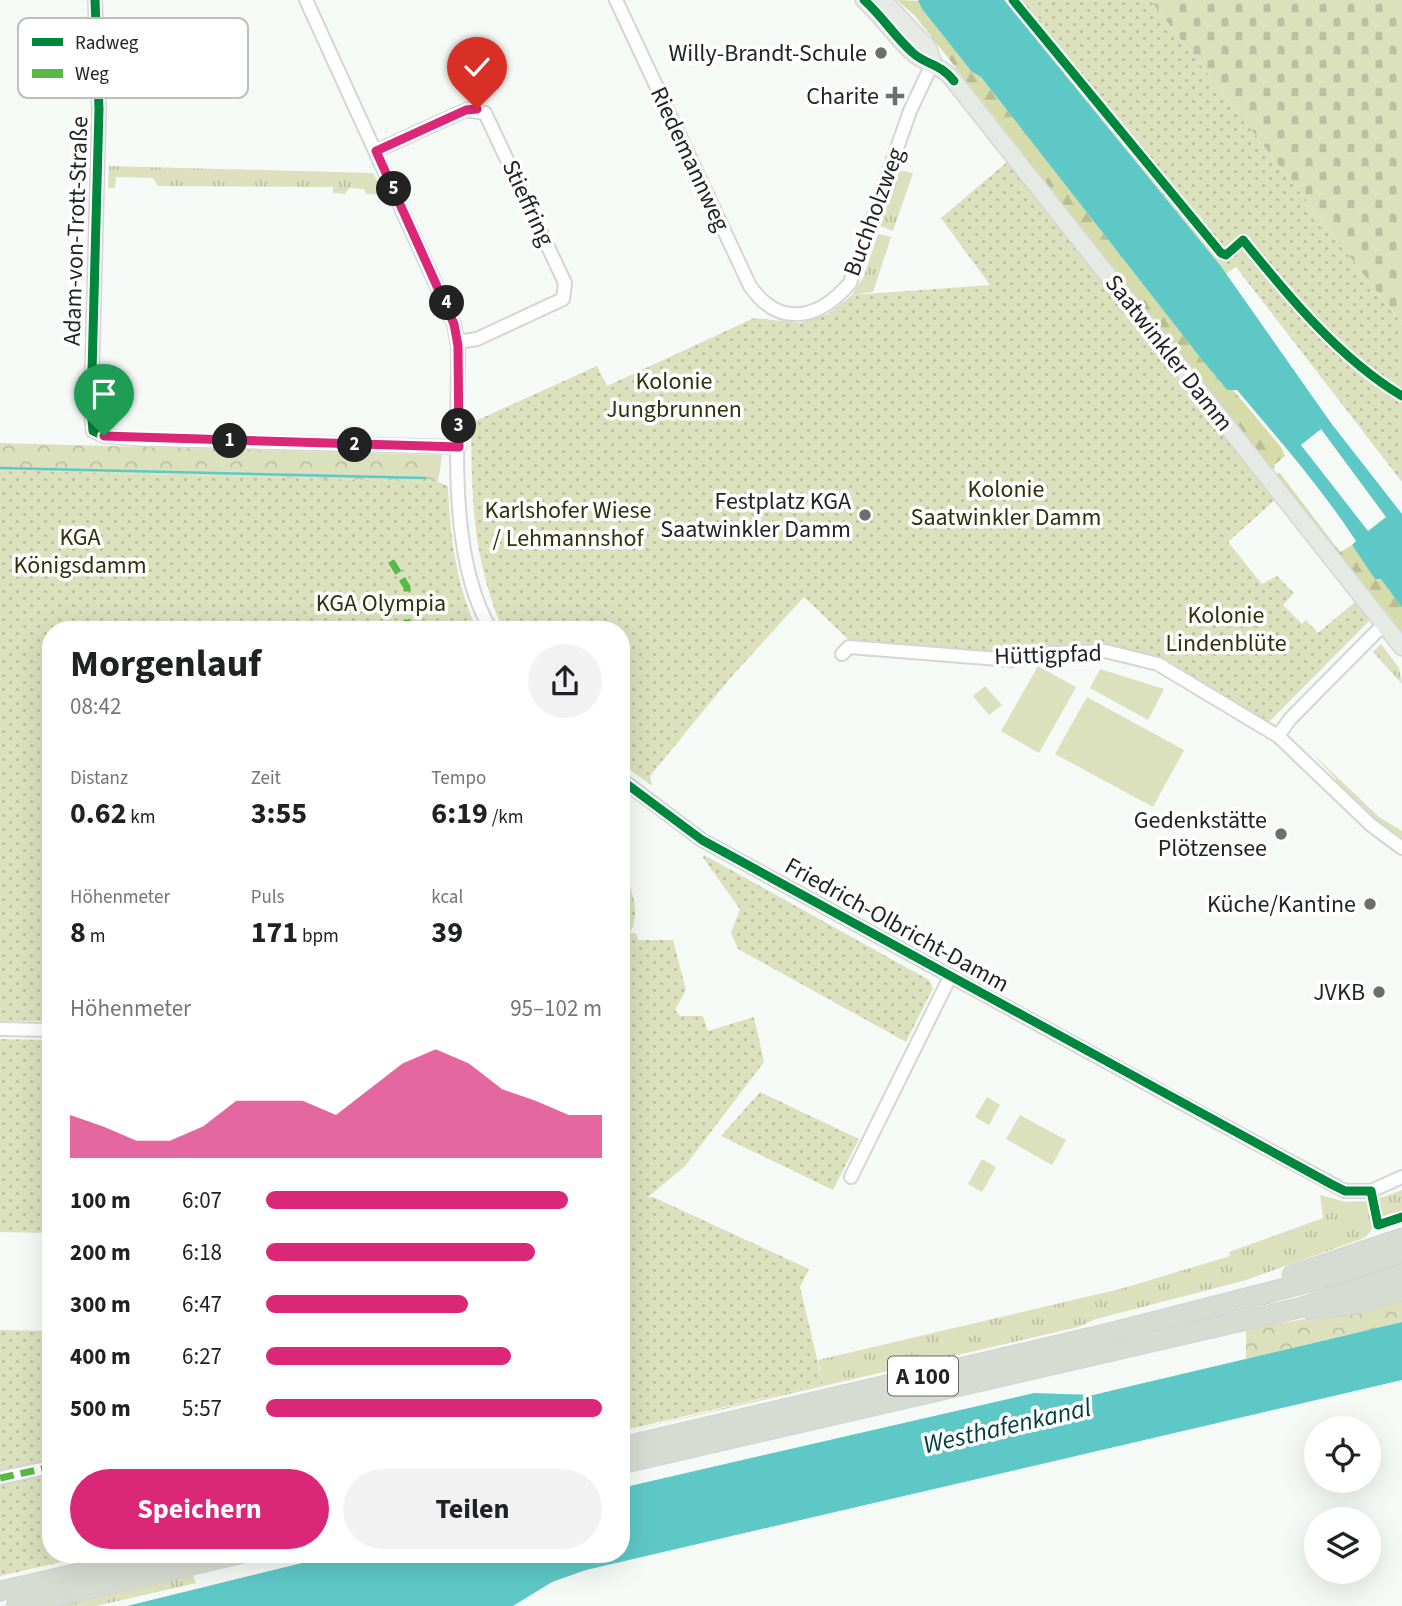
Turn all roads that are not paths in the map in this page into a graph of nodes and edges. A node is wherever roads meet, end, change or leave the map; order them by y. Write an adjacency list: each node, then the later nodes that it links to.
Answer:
1 (95, 0): 6 (street, Adam-von-Trott-Straße)
2 (306, 0): 9 (street)
3 (616, 0): 10 (street, Riedemannweg)
4 (864, 0): 7 (main road, Saatwinkler Damm)
5 (883, 0): 7 (main road, Saatwinkler Damm)
6 (96, 18)
7 (933, 62): 10 (street, Buchholzweg); 14 (main road, Saatwinkler Damm)
8 (99, 98): 12 (street, Adam-von-Trott-Straße)
9 (376, 151): 11 (street); 11 (street, Stieffring)
10 (773, 311)
11 (458, 342): 12 (street)
12 (459, 447): 13 (street)
13 (486, 621)
14 (1384, 624): 15 (main road, Saatwinkler Damm); 17 (street)
15 (1402, 647)
16 (842, 654): 17 (street, Hüttigpfad)
17 (1278, 736): 19 (street, Hüttigpfad)
18 (630, 790): 20 (street, Friedrich-Olbricht-Damm)
19 (1402, 848)
20 (950, 977): 23 (street); 24 (street, Friedrich-Olbricht-Damm)
21 (0, 1029): 22 (street)
22 (42, 1030)
23 (851, 1177)
24 (1402, 1177)
25 (1402, 1238): 29 (highway)
26 (1402, 1253): 29 (highway, A 100)
27 (1402, 1275): 30 (highway, A 100)
28 (1402, 1291): 30 (highway)
29 (1224, 1304): 31 (highway, A 100)
30 (1299, 1308): 32 (highway, A 100)
31 (630, 1445)
32 (630, 1462)
33 (42, 1469): 34 (street)
34 (0, 1478)
35 (123, 1563): 37 (highway)
36 (200, 1563): 38 (highway)
37 (0, 1591)
38 (16, 1606)

